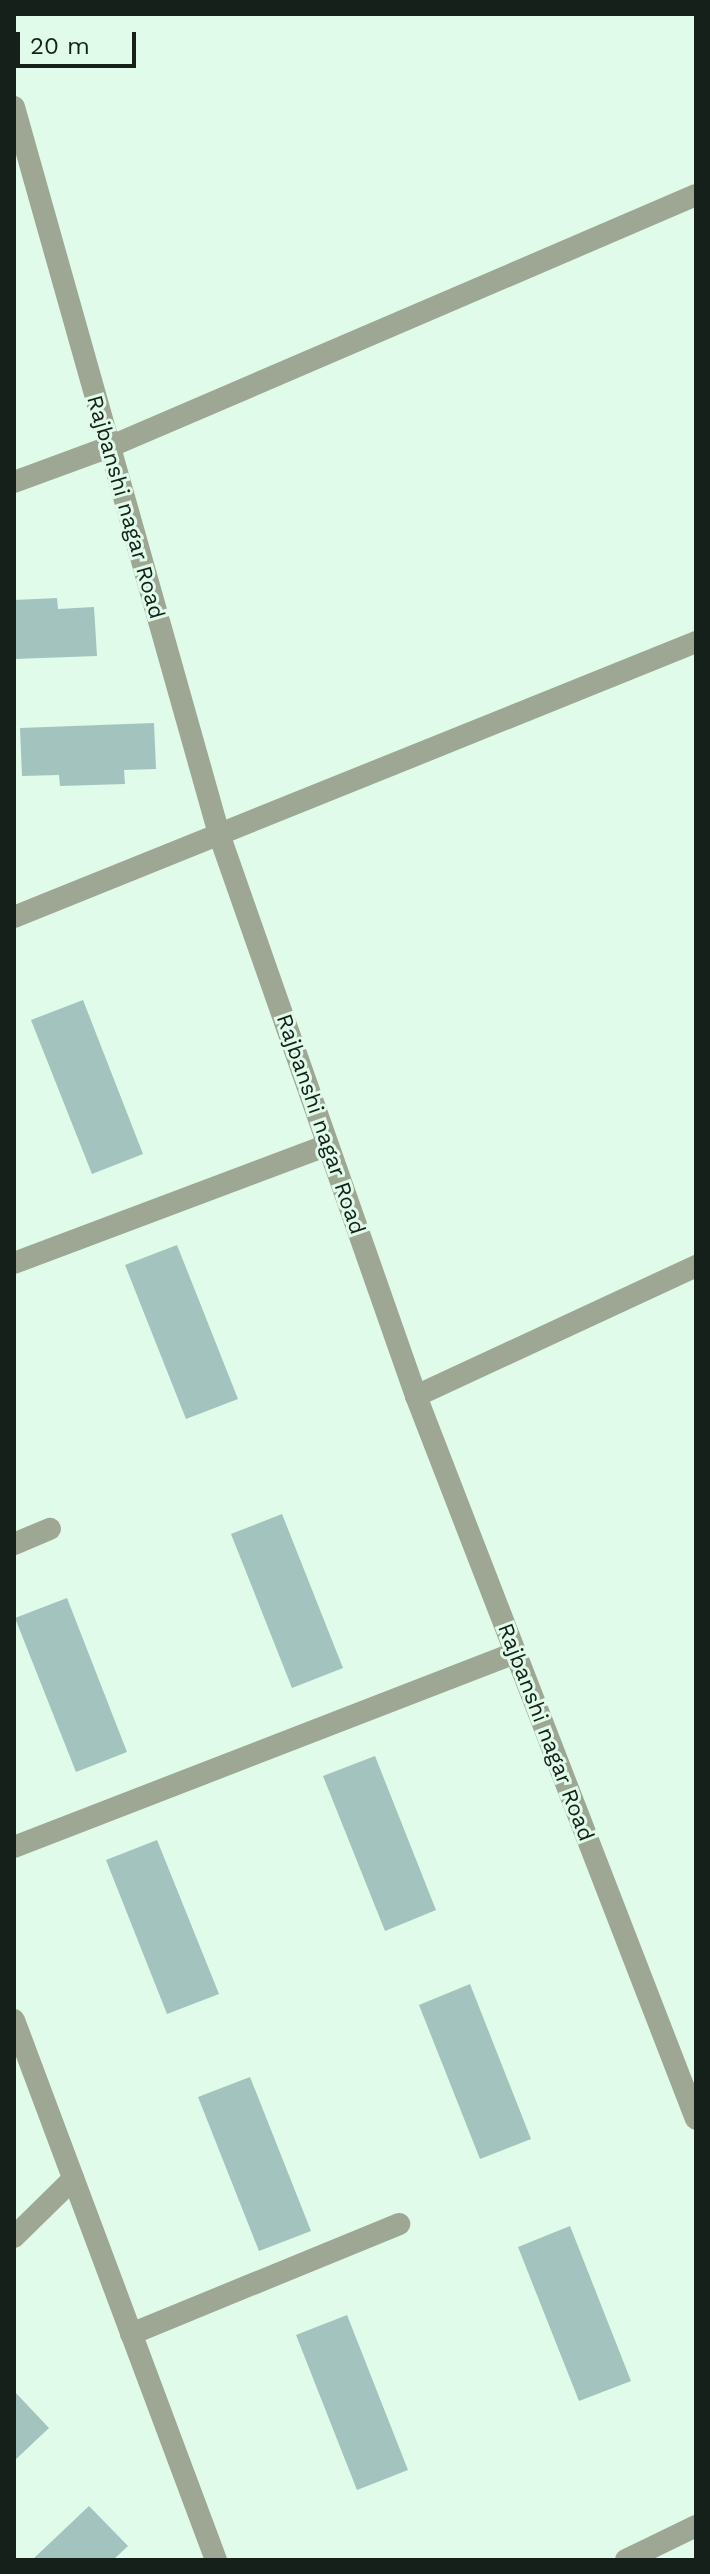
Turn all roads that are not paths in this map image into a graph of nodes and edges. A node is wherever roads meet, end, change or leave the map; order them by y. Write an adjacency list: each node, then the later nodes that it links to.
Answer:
1 (14, 107): 3 (street, Rajbanshi nagar Road)
2 (696, 195): 3 (street)
3 (109, 447): 4 (street); 6 (street, Rajbanshi nagar Road)
4 (14, 482)
5 (696, 642): 6 (street)
6 (219, 834): 7 (street); 8 (street, Rajbanshi nagar Road)
7 (14, 917)
8 (328, 1145): 9 (street); 11 (street, Rajbanshi nagar Road)
9 (14, 1263)
10 (696, 1266): 11 (street)
11 (416, 1396): 14 (street, Rajbanshi nagar Road)
12 (50, 1529): 13 (street)
13 (14, 1544)
14 (515, 1653): 15 (street); 17 (street, Rajbanshi nagar Road)
15 (14, 1847)
16 (14, 2020): 18 (street)
17 (696, 2119)
18 (73, 2179): 20 (street); 21 (street)
19 (399, 2224): 21 (street)
20 (14, 2237)
21 (131, 2334): 23 (street)
22 (696, 2526): 24 (street)
23 (216, 2560)
24 (626, 2560)

